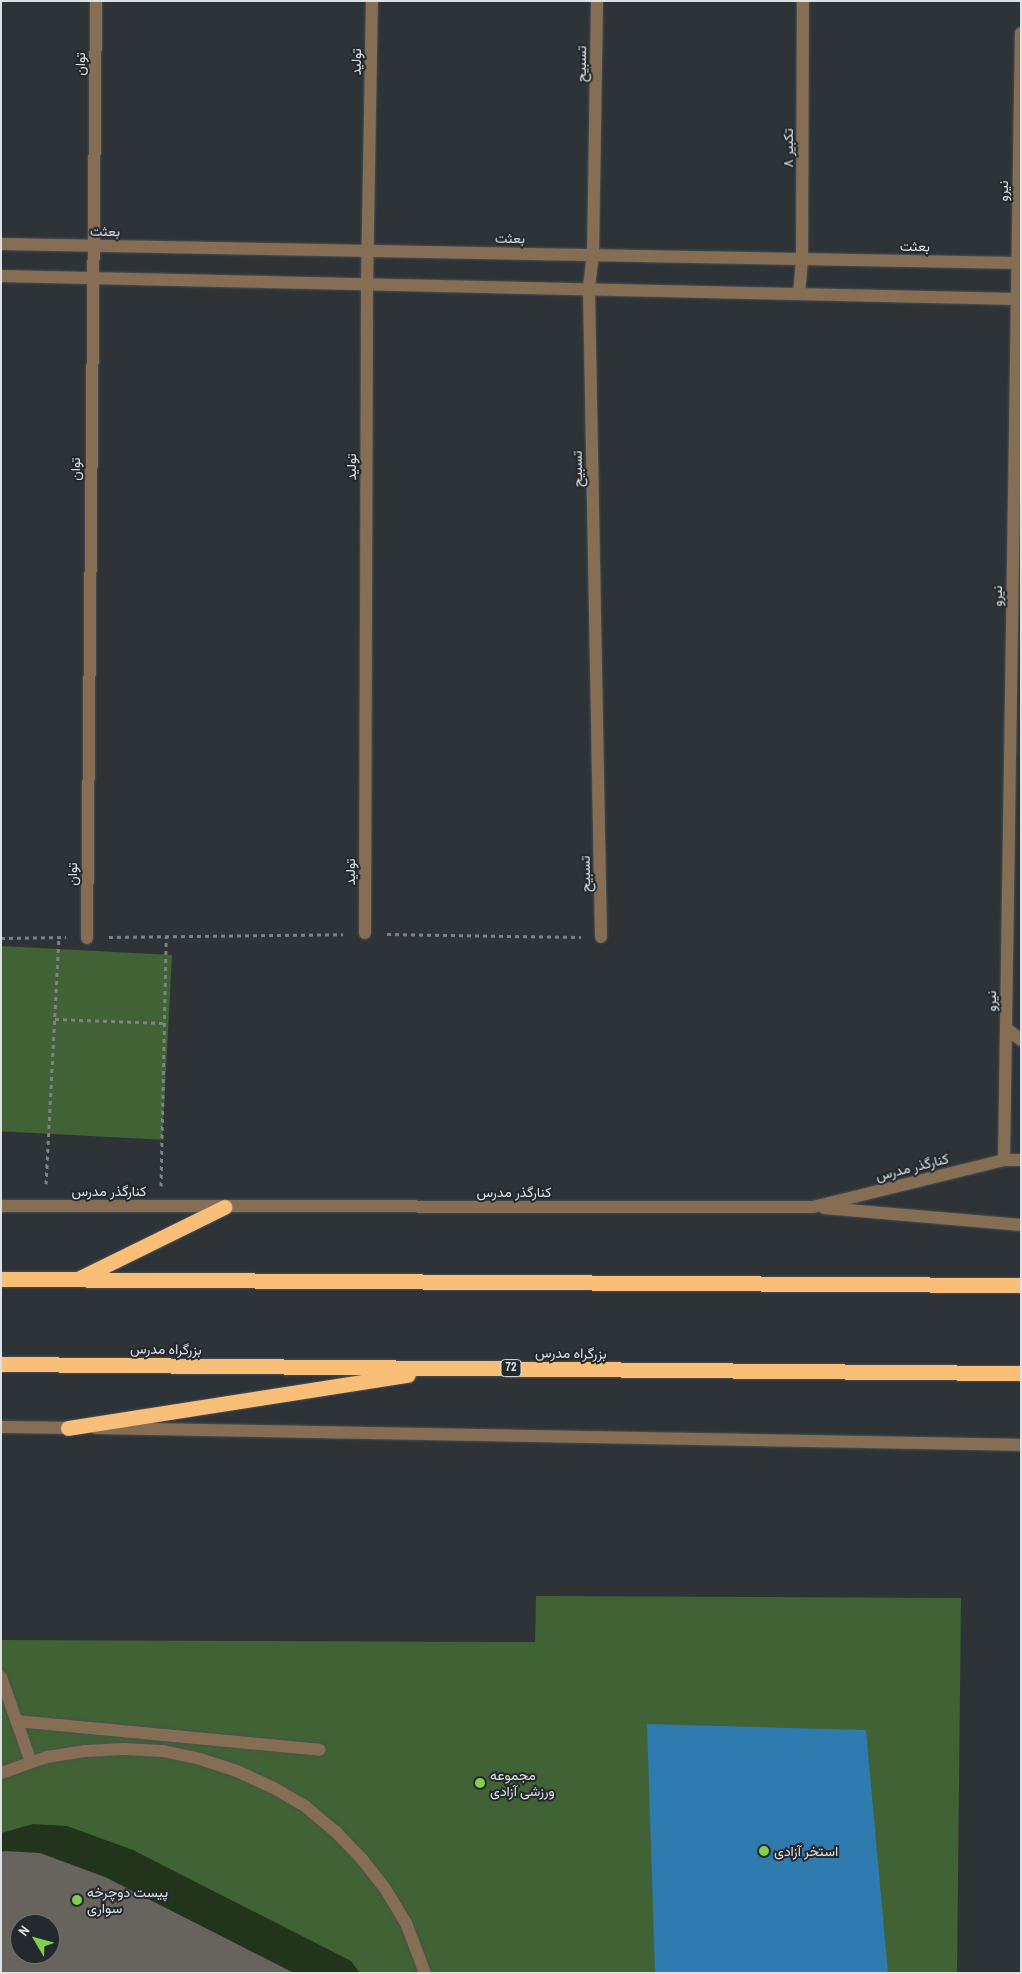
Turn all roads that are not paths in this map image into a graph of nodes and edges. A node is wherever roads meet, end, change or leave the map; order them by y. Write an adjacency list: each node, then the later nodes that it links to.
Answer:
1 (96, 1): 7 (street, توان)
2 (372, 1): 8 (street, تولید)
3 (597, 1): 9 (street, تسبیح)
4 (803, 1): 10 (street, تکبیر ۸)
5 (1021, 33): 11 (street, نیرو)
6 (1, 244): 7 (street, بعثت)
7 (93, 246): 8 (street, بعثت); 13 (street, توان)
8 (367, 250): 9 (street, بعثت); 14 (street, تولید)
9 (593, 254): 10 (street, بعثت); 15 (street, تسبیح)
10 (802, 258): 11 (street, بعثت); 16 (street, تکبیر ۸)
11 (1017, 263): 17 (street, نیرو)
12 (1, 276): 13 (street)
13 (92, 278): 14 (street); 20 (street, توان)
14 (367, 283): 15 (street); 18 (street, تولید)
15 (589, 289): 16 (street); 19 (street, تسبیح)
16 (799, 294): 17 (street)
17 (1017, 299): 21 (street, نیرو)
18 (365, 933)
19 (601, 937)
20 (87, 938)
21 (1006, 1028): 22 (street); 23 (street, نیرو)
22 (1021, 1040)
23 (1004, 1160): 24 (street, کنارگذر مدرس); 26 (street, کنارگذر مدرس)
24 (1021, 1160)
25 (1, 1206): 27 (street, کنارگذر مدرس)
26 (813, 1206): 27 (street, کنارگذر مدرس); 28 (street)
27 (224, 1207): 30 (highway)
28 (1021, 1225)
29 (1, 1279): 30 (highway)
30 (76, 1280): 31 (highway)
31 (1021, 1285)
32 (1, 1364): 33 (highway, بزرگراه مدرس / 72)
33 (453, 1368): 34 (highway, بزرگراه مدرس / 72); 36 (highway)
34 (1021, 1373)
35 (1, 1427): 36 (street)
36 (68, 1428): 37 (street)
37 (1021, 1446)
38 (1, 1677): 39 (street)
39 (16, 1721): 40 (street); 41 (street)
40 (320, 1750)
41 (31, 1762): 42 (street); 43 (street)
42 (1, 1773)
43 (425, 1973)

